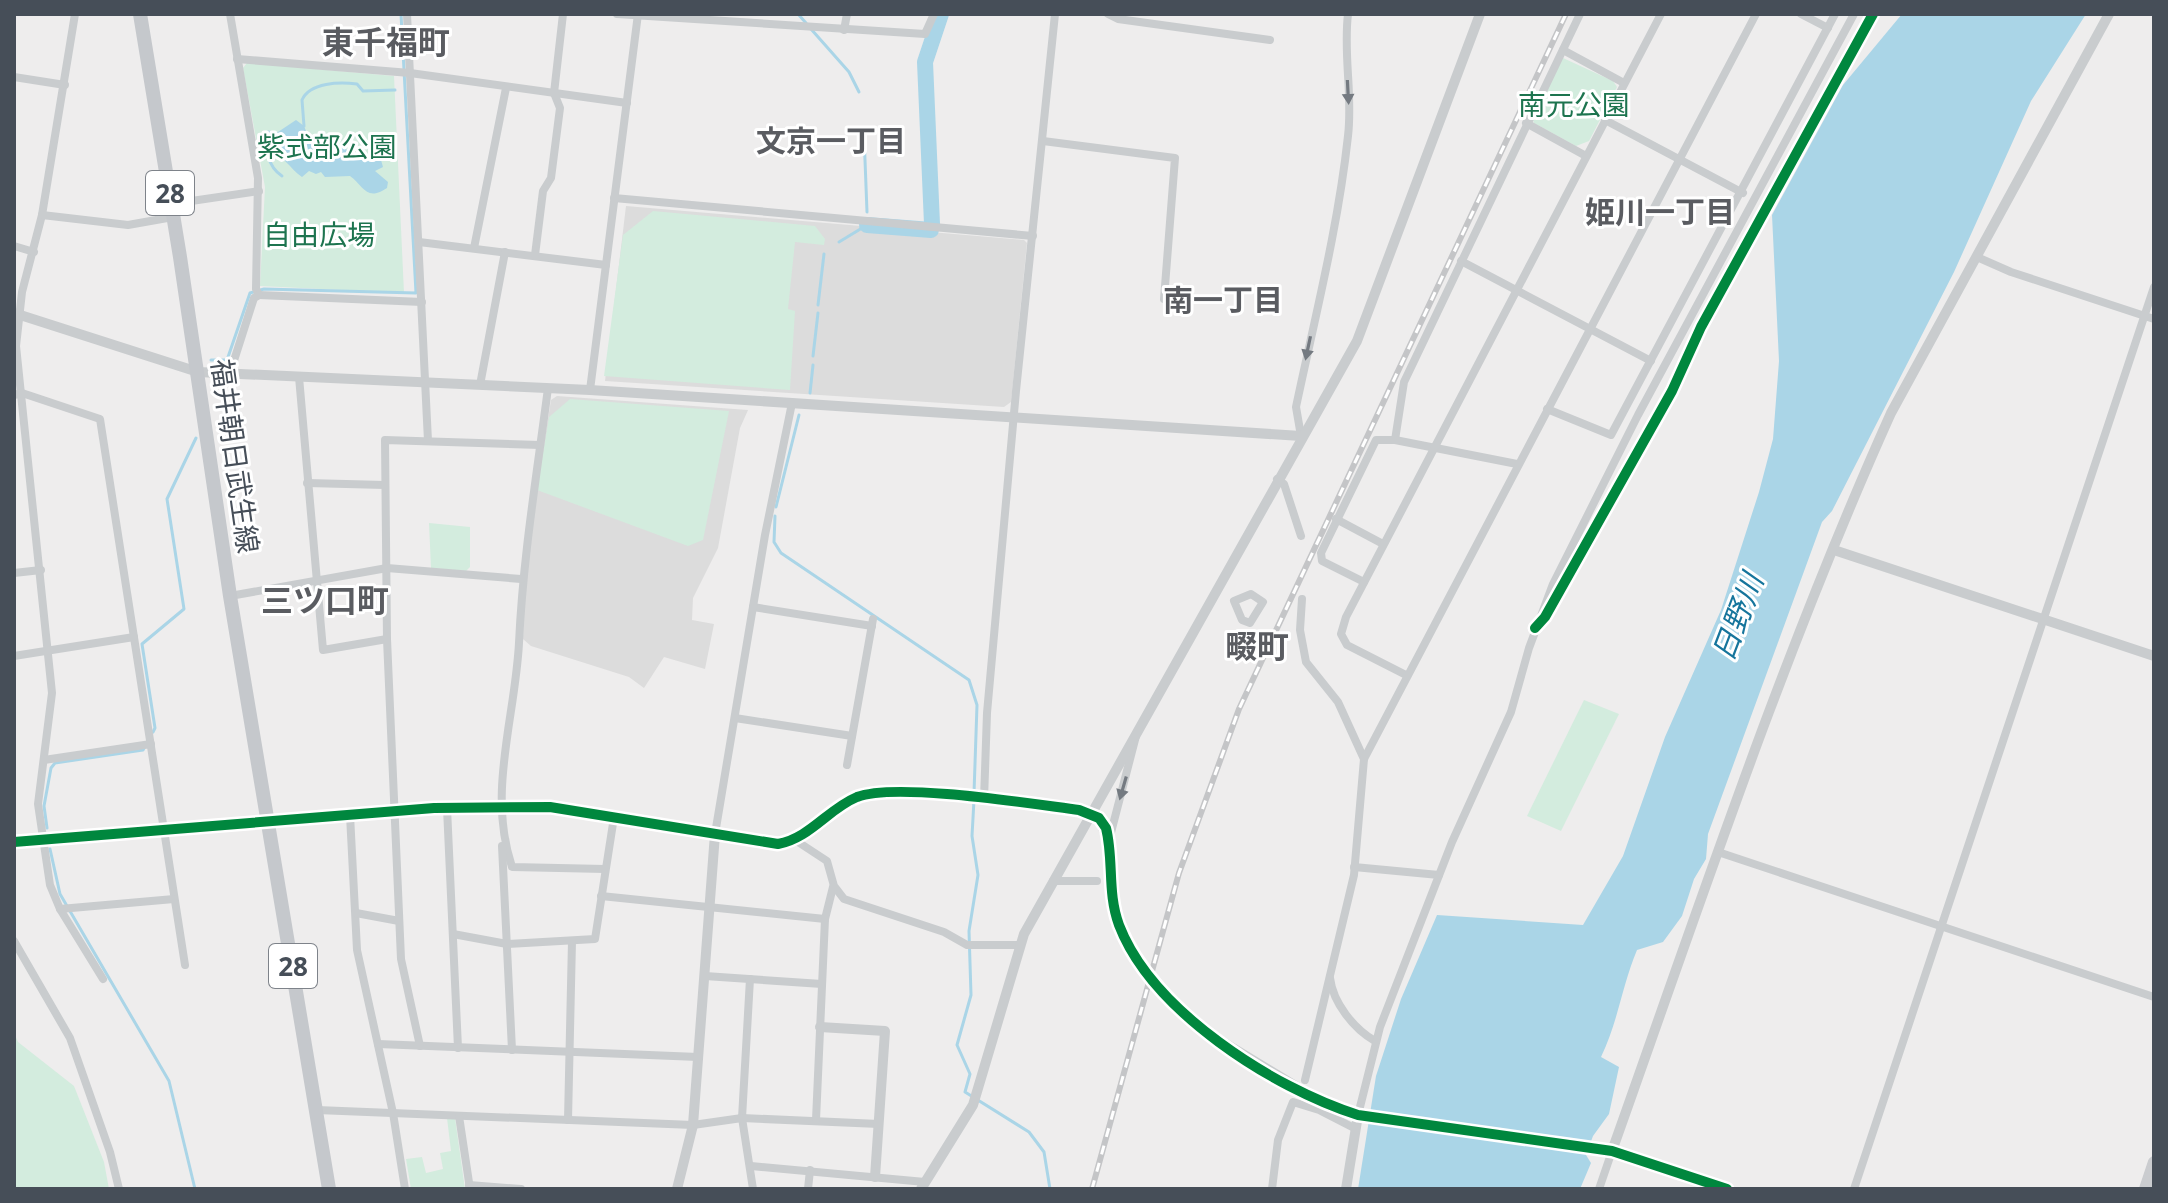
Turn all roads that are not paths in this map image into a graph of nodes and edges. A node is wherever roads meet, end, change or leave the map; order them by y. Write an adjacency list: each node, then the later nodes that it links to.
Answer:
1 (75, 14): 30 (street)
2 (140, 14): 42 (main road, 福井朝日武生線 / 28)
3 (230, 14): 26 (street)
4 (407, 14): 27 (street)
5 (563, 14): 32 (street)
6 (617, 14): 20 (street)
7 (847, 14): 23 (street)
8 (934, 14): 23 (street)
9 (1055, 14): 36 (street)
10 (1108, 14): 21 (street)
11 (1348, 14): 74 (street, one-way to 74)
12 (1480, 14): 74 (street)
13 (1580, 14): 25 (street)
14 (1661, 14): 29 (street)
15 (1756, 14): 38 (street)
16 (1801, 14): 22 (street)
17 (1835, 14): 22 (street)
18 (1854, 14): 130 (street)
19 (2109, 14): 51 (street)
20 (638, 16): 23 (street); 33 (street)
21 (1118, 16): 24 (street)
22 (1828, 28): 40 (street)
23 (844, 30)
24 (1270, 40)
25 (1563, 50): 29 (street); 35 (street)
26 (237, 59): 27 (street); 39 (street)
27 (410, 73): 31 (street); 45 (street)
28 (14, 77): 30 (street)
29 (1624, 83): 34 (street)
30 (65, 85): 43 (street)
31 (506, 88): 32 (street); 47 (street)
32 (554, 93): 33 (street); 50 (street)
33 (627, 103): 41 (street)
34 (1605, 120): 37 (street); 38 (street)
35 (1526, 123): 37 (street); 52 (street)
36 (1043, 141): 44 (street); 57 (street)
37 (1586, 156): 55 (street)
38 (1679, 160): 40 (street); 61 (street)
39 (259, 191): 42 (street); 56 (street)
40 (1743, 193): 62 (street)
41 (614, 198): 44 (street); 53 (street)
42 (172, 210): 43 (street); 63 (main road, 福井朝日武生線 / 28)
43 (42, 215): 48 (street)
44 (1033, 236): 73 (street)
45 (419, 242): 47 (street); 58 (street)
46 (14, 246): 48 (street)
47 (474, 248): 49 (street)
48 (34, 252): 59 (street)
49 (505, 252): 50 (street); 67 (street)
50 (535, 255): 53 (street)
51 (1977, 257): 60 (street); 86 (street)
52 (1461, 261): 55 (street); 75 (street)
53 (606, 265): 69 (street)
54 (2154, 287): 60 (street)
55 (1516, 290): 61 (street); 78 (street)
56 (259, 295): 58 (street); 64 (street)
57 (1164, 299)
58 (422, 302): 66 (street)
59 (16, 314): 63 (street); 70 (street)
60 (2149, 317): 98 (street)
61 (1590, 329): 62 (street); 72 (street)
62 (1651, 361): 72 (street)
63 (198, 372): 64 (street); 94 (main road, 福井朝日武生線 / 28)
64 (230, 373): 65 (street)
65 (299, 377): 66 (street); 81 (street)
66 (426, 383): 67 (street); 76 (street)
67 (480, 385): 68 (street)
68 (548, 388): 69 (street); 77 (street)
69 (590, 390): 71 (street)
70 (18, 394): 88 (street); 99 (street)
71 (792, 403): 73 (street); 97 (street)
72 (1547, 409): 79 (street)
73 (1014, 419): 74 (street); 112 (street)
74 (1301, 436): 80 (street)
75 (1395, 440): 78 (street); 83 (street)
76 (428, 441): 77 (street); 82 (street)
77 (540, 445): 90 (street)
78 (1433, 448): 79 (street); 85 (street)
79 (1517, 464): 104 (street)
80 (1277, 479): 84 (street); 93 (street)
81 (307, 483): 82 (street); 91 (street)
82 (385, 485): 87 (street)
83 (1336, 519): 85 (street); 92 (street)
84 (1301, 536)
85 (1383, 544): 92 (street)
86 (1834, 550): 98 (street); 127 (street)
87 (387, 568): 90 (street); 91 (street); 100 (street)
88 (41, 570): 89 (street); 101 (street)
89 (14, 573)
90 (521, 579): 113 (street)
91 (318, 580): 94 (street); 100 (street)
92 (1364, 582): 104 (street)
93 (1215, 592): 96 (street); 106 (street)
94 (230, 596): 119 (main road, 福井朝日武生線 / 28)
95 (1302, 599): 109 (street)
96 (1234, 601)
97 (753, 607): 105 (street); 107 (street)
98 (2043, 620): 103 (street); 141 (street)
99 (134, 637): 101 (street); 108 (street)
100 (387, 639): 115 (street)
101 (49, 650): 102 (street); 110 (street)
102 (14, 656)
103 (2154, 656)
104 (1406, 675): 109 (street)
105 (735, 718): 107 (street); 121 (street)
106 (1136, 731): 116 (street); 126 (street, one-way to 126)
107 (852, 736): 111 (street)
108 (151, 744): 110 (street); 120 (street)
109 (1364, 759): 128 (street)
110 (44, 760): 123 (street)
111 (847, 765)
112 (977, 799): 116 (street); 124 (street)
113 (502, 807): 114 (street); 118 (street); 122 (street)
114 (447, 808): 115 (street); 142 (street)
115 (394, 812): 117 (street); 140 (street)
116 (1091, 813): 126 (street); 131 (street)
117 (350, 815): 119 (street); 138 (street)
118 (614, 817): 121 (street); 129 (street)
119 (269, 823): 120 (street); 163 (main road, 福井朝日武生線 / 28)
120 (166, 830): 123 (street); 135 (street)
121 (715, 834): 124 (street); 136 (street)
122 (503, 837): 129 (street); 145 (street)
123 (43, 839): 125 (street); 137 (street)
124 (795, 840): 133 (street)
125 (14, 842)
126 (1108, 844): 166 (street, bridge)
127 (1718, 852): 141 (street); 173 (street)
128 (1354, 867): 130 (street); 148 (street)
129 (605, 869): 134 (street)
130 (1439, 875): 155 (street)
131 (1053, 881): 132 (street); 146 (street)
132 (1097, 881)
133 (834, 886): 139 (street); 146 (street)
134 (601, 896): 136 (street); 144 (street)
135 (174, 899): 137 (street); 147 (street)
136 (710, 906): 139 (street); 149 (street)
137 (60, 909): 150 (street)
138 (356, 913): 140 (street); 156 (street)
139 (825, 919): 152 (street)
140 (399, 921): 157 (street)
141 (1941, 927): 153 (street); 191 (street)
142 (453, 934): 145 (street); 158 (street)
143 (14, 941): 180 (street)
144 (572, 941): 145 (street); 160 (street)
145 (507, 944): 159 (street)
146 (1019, 945): 178 (street)
147 (185, 965)
148 (1329, 973): 155 (street); 162 (street)
149 (705, 976): 151 (street); 161 (street)
150 (103, 979)
151 (750, 979): 152 (street); 167 (street)
152 (822, 984): 154 (street)
153 (2154, 997)
154 (820, 1027): 169 (street); 170 (street)
155 (1375, 1041): 166 (street)
156 (378, 1044): 157 (street); 164 (street)
157 (420, 1046): 158 (street)
158 (458, 1048): 159 (street)
159 (512, 1050): 160 (street)
160 (569, 1053): 161 (street); 168 (street)
161 (698, 1057): 171 (street)
162 (1305, 1080)
163 (317, 1110): 164 (street); 181 (main road, 福井朝日武生線 / 28)
164 (393, 1113): 165 (street); 182 (street)
165 (459, 1116): 168 (street); 179 (street)
166 (1362, 1116): 172 (street); 173 (street)
167 (742, 1118): 169 (street); 171 (street); 175 (street)
168 (568, 1120): 171 (street)
169 (816, 1120): 170 (street)
170 (879, 1124): 177 (street)
171 (693, 1125): 184 (street)
172 (1356, 1129): 187 (street); 188 (street)
173 (1612, 1151): 189 (street); 190 (street)
174 (2154, 1162): 192 (main road)
175 (751, 1166): 176 (street); 185 (street)
176 (810, 1170): 177 (street); 186 (street)
177 (875, 1177): 178 (street)
178 (923, 1186)
179 (469, 1187): 183 (street)
180 (119, 1189)
181 (329, 1189)
182 (405, 1189)
183 (521, 1189)
184 (677, 1189)
185 (753, 1189)
186 (808, 1189)
187 (1272, 1189)
188 (1346, 1189)
189 (1599, 1189)
190 (1727, 1189)
191 (1854, 1189)
192 (2145, 1189)

